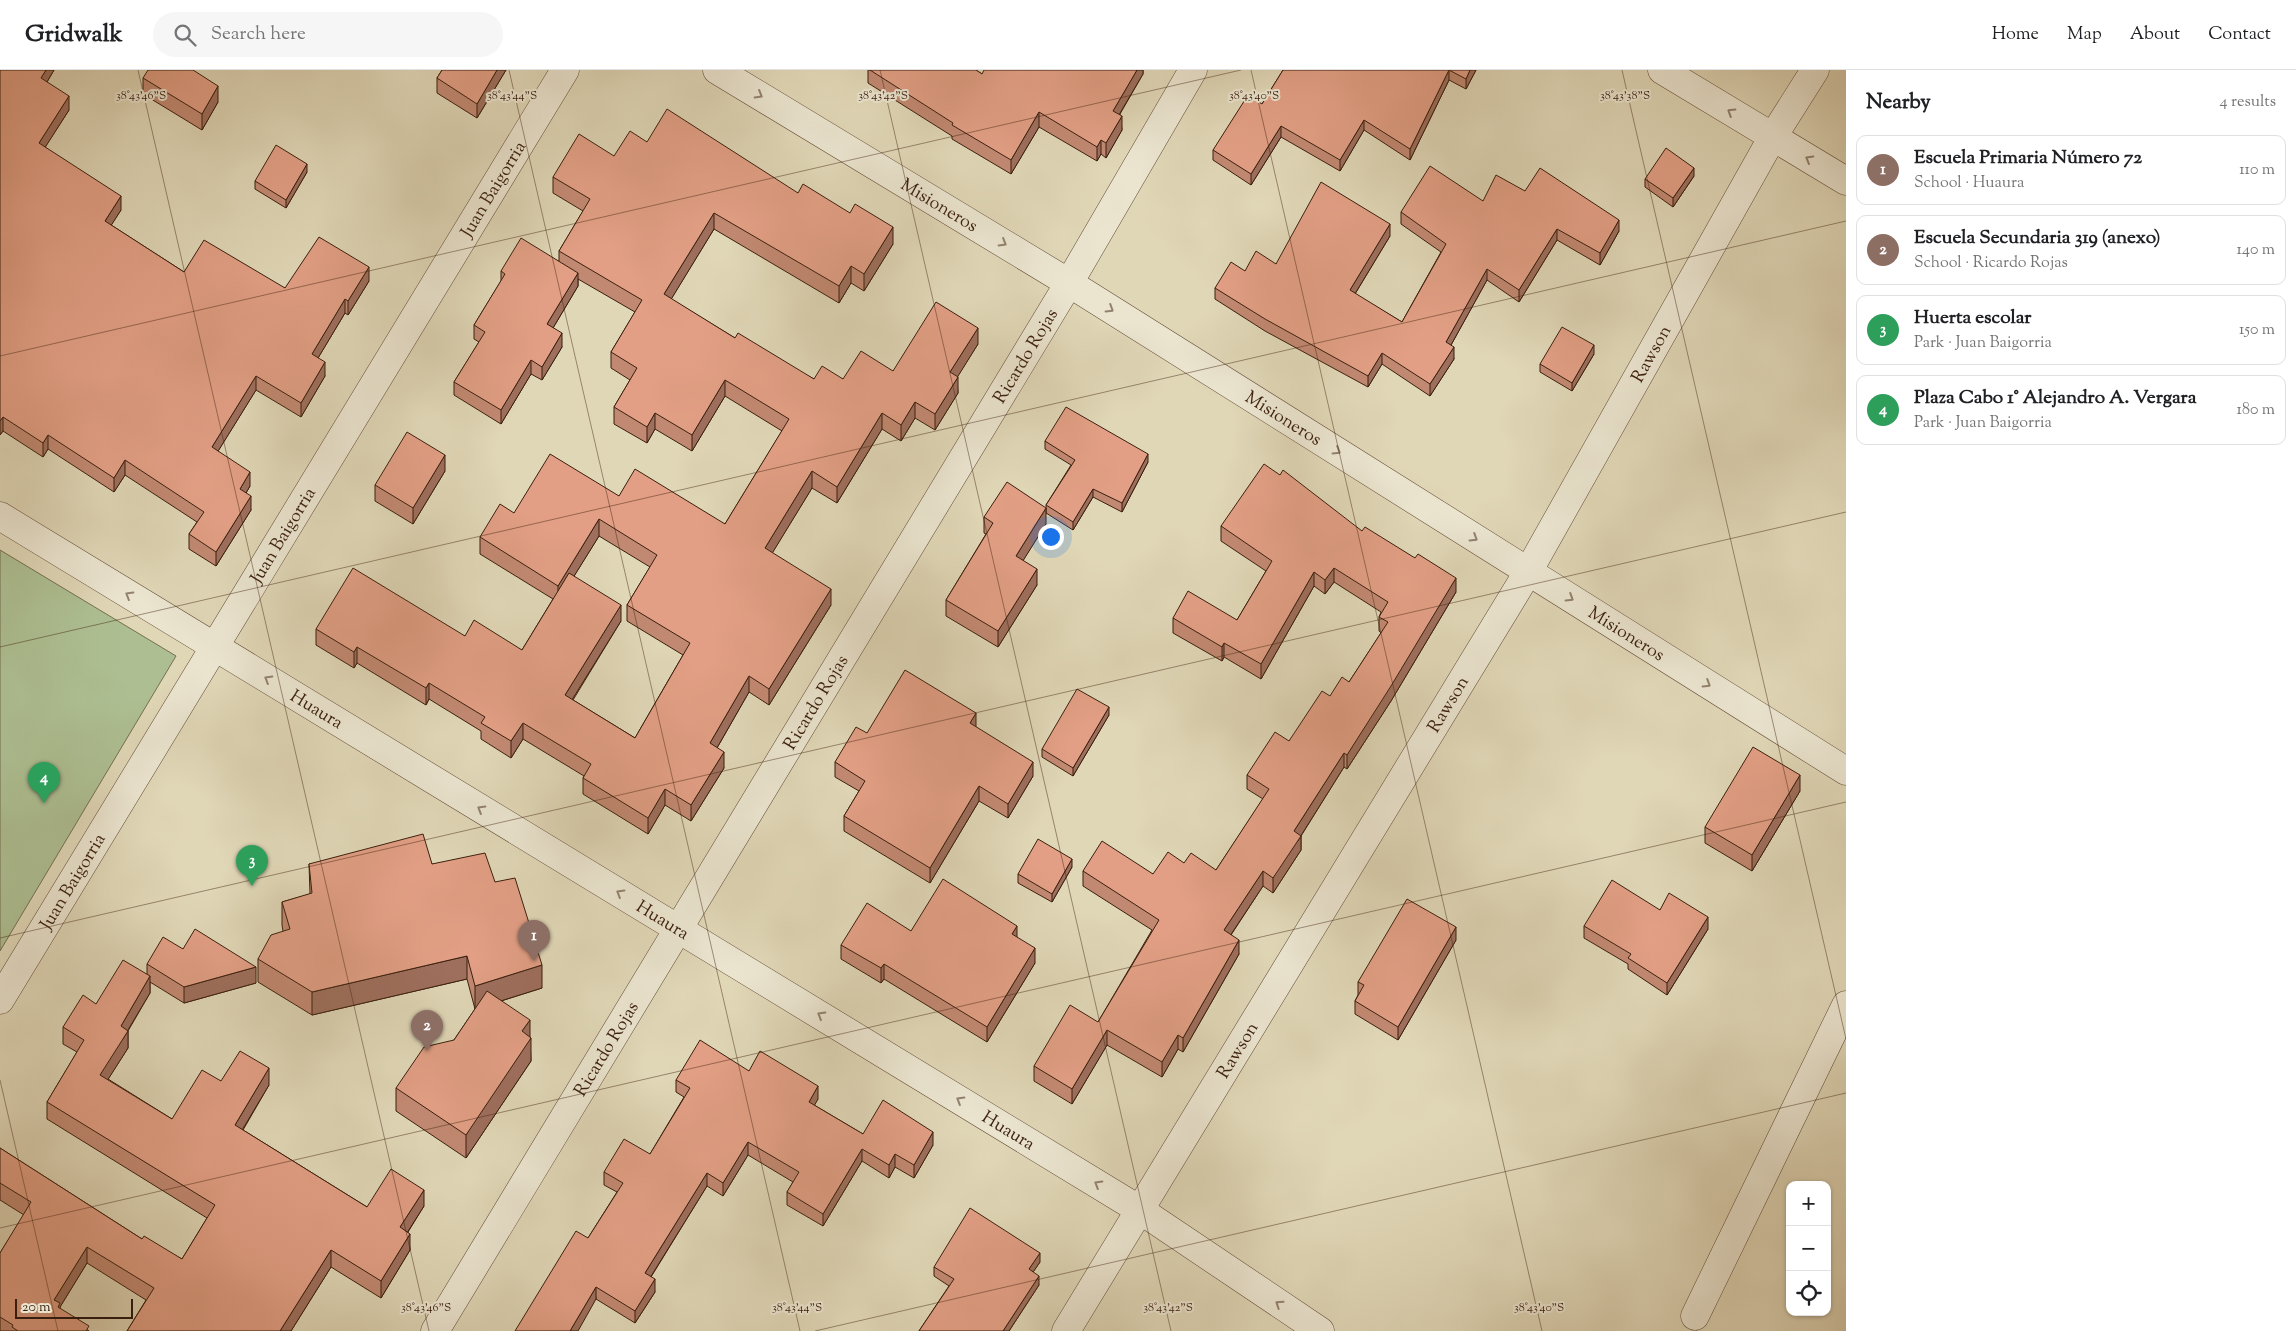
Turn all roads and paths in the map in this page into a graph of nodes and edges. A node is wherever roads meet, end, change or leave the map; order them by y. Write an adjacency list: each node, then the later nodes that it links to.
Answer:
1 (565, 70): 11 (street, Juan Baigorria)
2 (717, 70): 8 (street, Misioneros, one-way to 8)
3 (1193, 70): 8 (street, Ricardo Rojas)
4 (1662, 70): 6 (street, one-way to 4)
5 (1815, 70): 6 (street, Rawson)
6 (1772, 138): 7 (street, one-way to 6); 10 (street, Rawson)
7 (1846, 181)
8 (1069, 283): 10 (street, Misioneros, one-way to 10); 13 (street, Ricardo Rojas)
9 (0, 516): 11 (street, Huaura, one-way to 9)
10 (1528, 572): 12 (street, Misioneros, one-way to 12); 16 (street, Rawson)
11 (215, 647): 13 (street, Huaura, one-way to 11); 14 (street, Juan Baigorria)
12 (1846, 771)
13 (677, 928): 16 (street, Huaura, one-way to 13); 18 (street, Ricardo Rojas)
14 (0, 1000)
15 (1846, 1005): 17 (street)
16 (1140, 1210): 19 (street, Rawson); 20 (street, Huaura, one-way to 16)
17 (1695, 1316)
18 (435, 1331)
19 (1066, 1331)
20 (1320, 1331)

